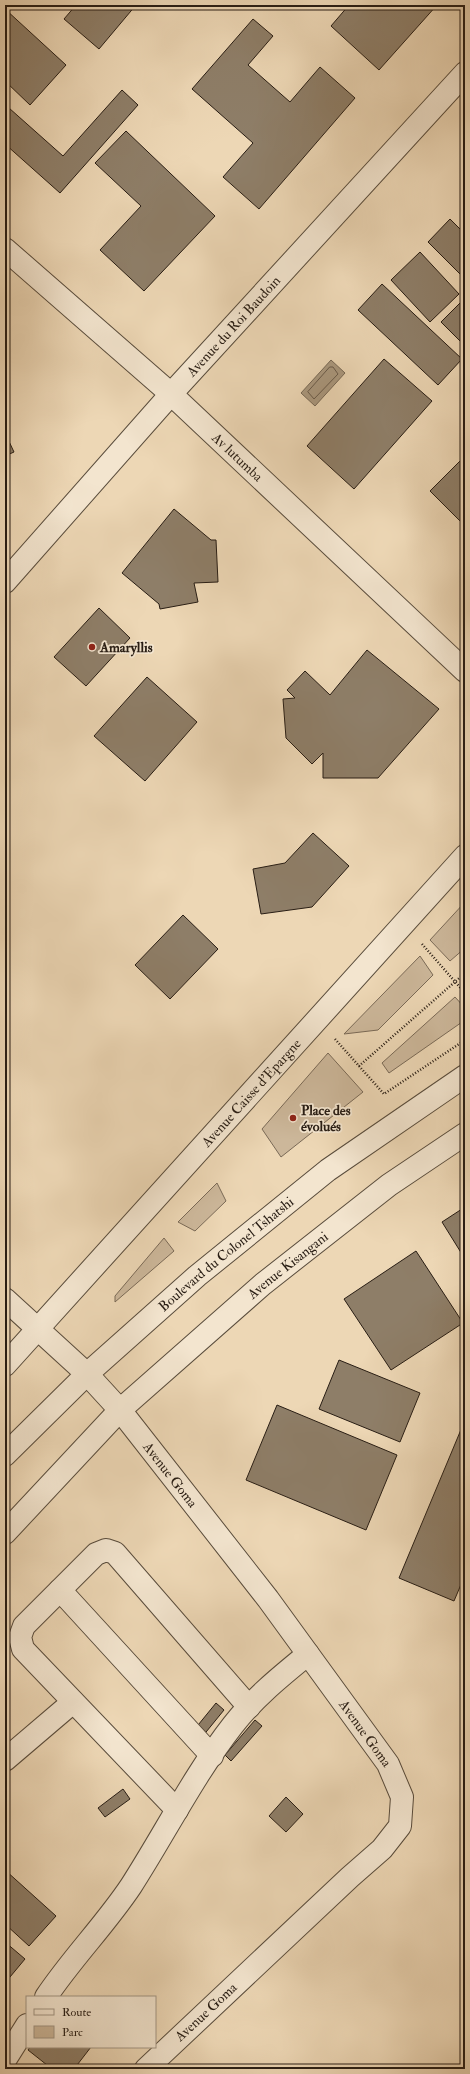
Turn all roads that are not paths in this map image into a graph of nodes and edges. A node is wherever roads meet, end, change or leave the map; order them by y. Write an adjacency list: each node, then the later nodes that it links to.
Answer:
1 (465, 73): 3 (street, Avenue du Roi Baudoin)
2 (5, 249): 3 (street, Av lutumba)
3 (171, 394): 4 (street, Avenue du Roi Baudoin); 5 (street, Av lutumba)
4 (5, 582)
5 (465, 670)
6 (465, 856): 10 (street, Avenue Caisse d'Epargne)
7 (465, 1076): 12 (street, Boulevard du Colonel Tshatshi)
8 (465, 1134): 13 (street, Avenue Kisangani)
9 (5, 1299): 10 (street, Avenue Goma)
10 (37, 1329): 11 (street, Avenue Caisse d'Epargne); 12 (street, Avenue Goma)
11 (5, 1365)
12 (87, 1374): 13 (street, Avenue Goma); 14 (street, Boulevard du Colonel Tshatshi)
13 (120, 1410): 15 (street); 17 (street, Avenue Goma)
14 (5, 1455)
15 (5, 1533)
16 (60, 1590): 18 (street); 19 (street); 20 (street)
17 (308, 1654): 19 (street); 26 (street, Avenue Goma)
18 (73, 1702): 21 (street); 22 (street)
19 (250, 1707): 20 (street)
20 (212, 1756): 22 (street)
21 (5, 1760)
22 (177, 1810): 23 (street)
23 (47, 1996)
24 (26, 2027): 25 (street)
25 (5, 2060)
26 (146, 2069)

